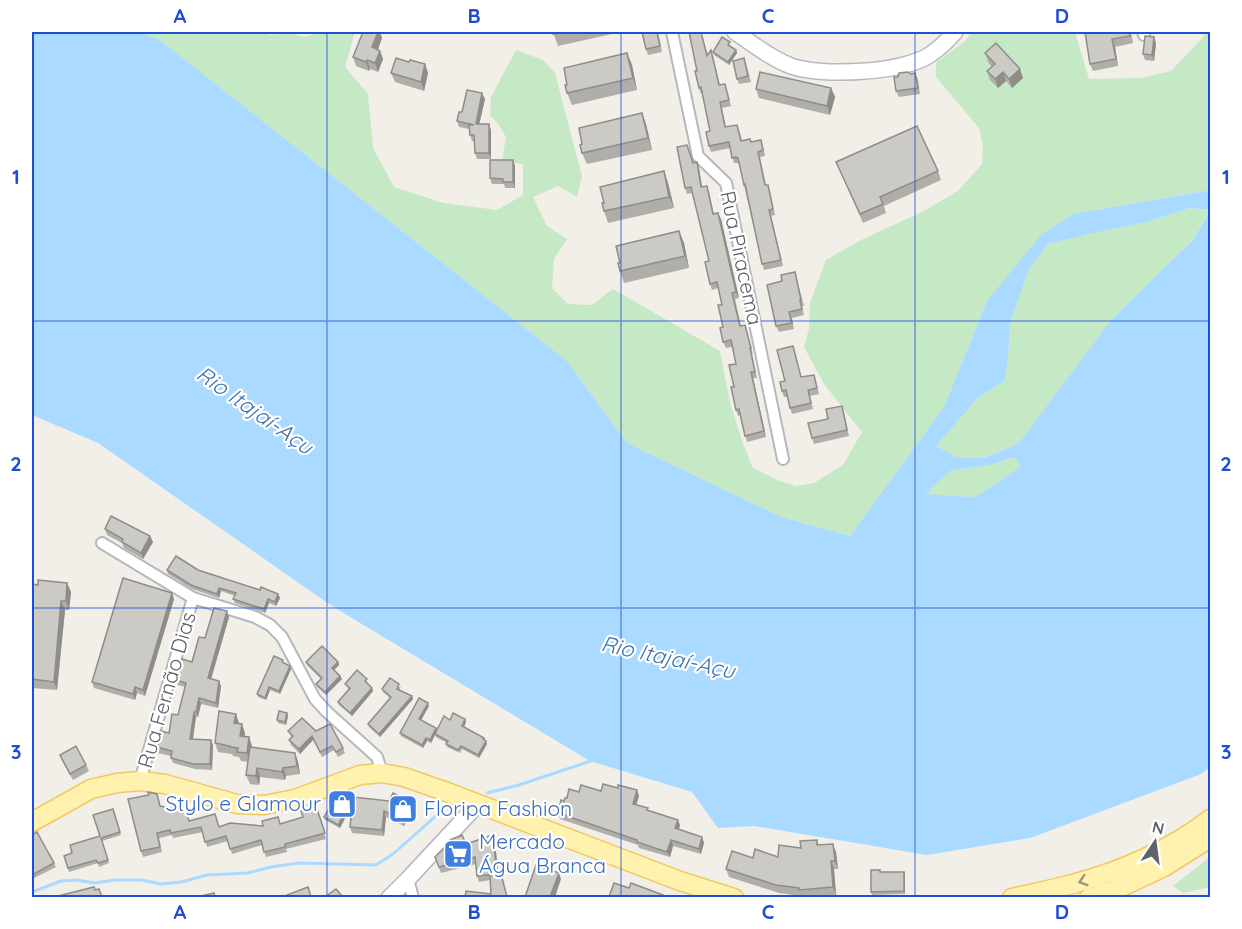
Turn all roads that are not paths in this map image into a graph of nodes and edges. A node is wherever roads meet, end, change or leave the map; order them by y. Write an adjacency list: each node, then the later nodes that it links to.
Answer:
1 (672, 32): 4 (street, Rua Piracema)
2 (735, 32): 3 (street)
3 (955, 32)
4 (783, 459)
5 (102, 543): 6 (street)
6 (193, 598): 7 (street); 8 (street, Rua Fernão Dias)
7 (382, 773): 8 (main road); 9 (main road)
8 (140, 781): 11 (main road)
9 (478, 804): 13 (street); 17 (main road)
10 (1210, 819): 14 (main road)
11 (32, 822)
12 (1210, 838): 14 (main road)
13 (408, 879): 15 (street); 16 (street)
14 (1114, 887): 18 (main road, one-way to 18); 19 (main road)
15 (389, 897)
16 (412, 897)
17 (734, 897)
18 (1012, 897)
19 (1089, 897)

